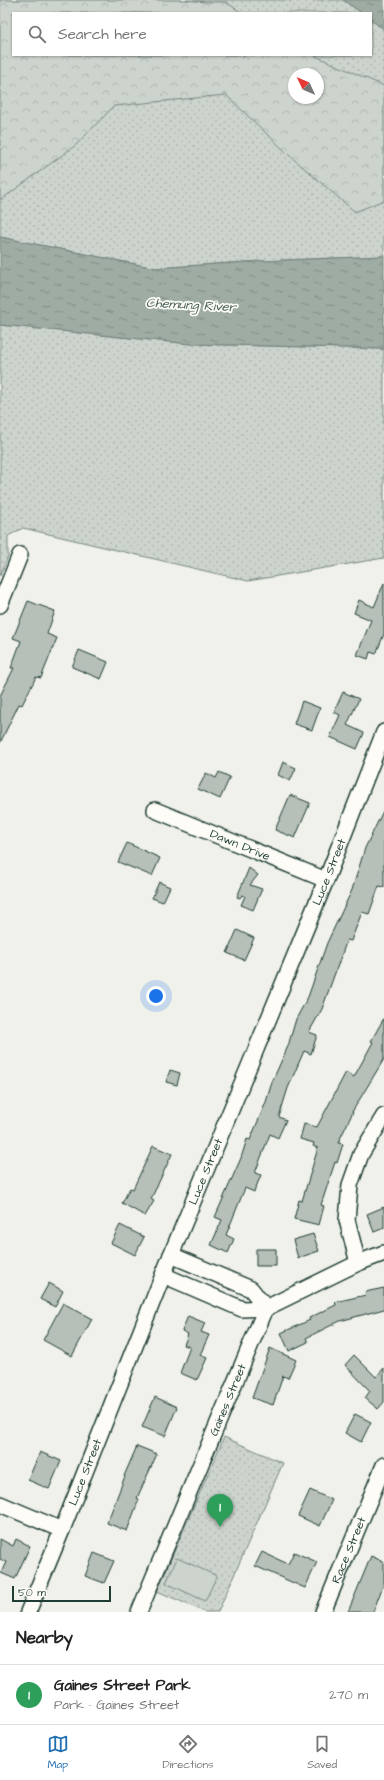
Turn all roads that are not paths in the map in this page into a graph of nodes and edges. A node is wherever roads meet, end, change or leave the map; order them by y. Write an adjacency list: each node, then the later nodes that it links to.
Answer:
1 (20, 555): 2 (street)
2 (0, 605)
3 (384, 733): 5 (street, Luce Street)
4 (155, 810): 5 (street, Dawn Drive)
5 (326, 880): 8 (street, Luce Street)
6 (384, 1116): 9 (street)
7 (384, 1253): 9 (street)
8 (171, 1255): 10 (street, Luce Street); 11 (street)
9 (358, 1264): 11 (street)
10 (163, 1275): 11 (street); 14 (street, Luce Street)
11 (266, 1308): 16 (street, Gaines Street)
12 (384, 1466): 17 (street, Race Street)
13 (0, 1504): 14 (street)
14 (62, 1530): 15 (street, Luce Street)
15 (28, 1612)
16 (139, 1612)
17 (323, 1612)

